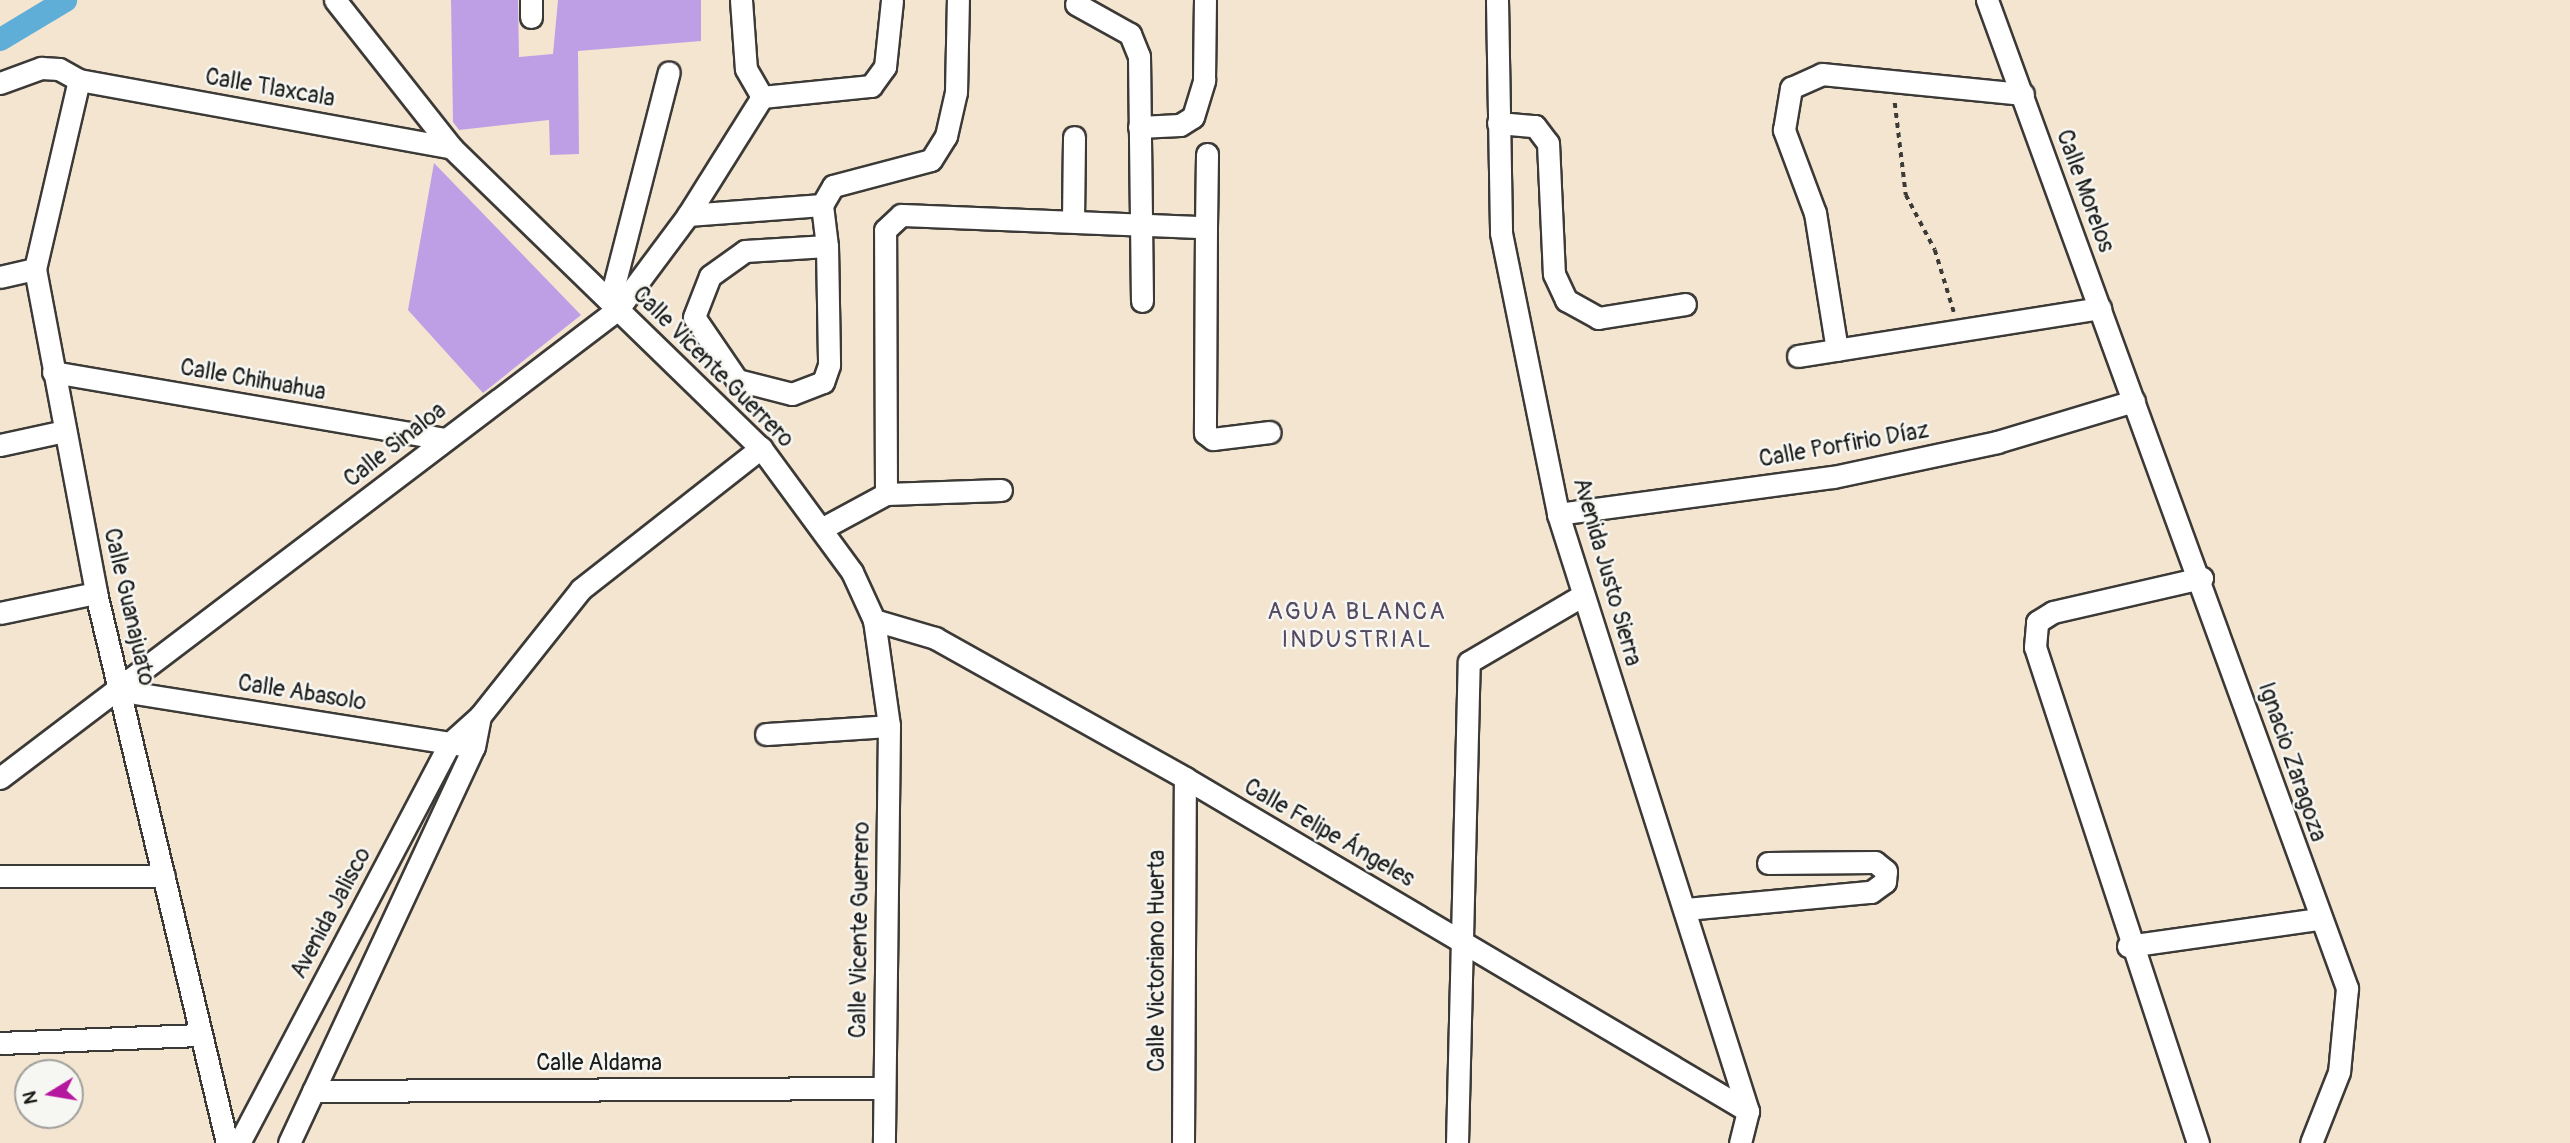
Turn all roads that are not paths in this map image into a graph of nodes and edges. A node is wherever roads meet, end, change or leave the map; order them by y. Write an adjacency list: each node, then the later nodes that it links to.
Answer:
1 (335, 0): 17 (street, Calle Vicente Guerrero)
2 (741, 0): 13 (street)
3 (892, 0): 13 (street)
4 (958, 0): 19 (street)
5 (1205, 0): 15 (street)
6 (1497, 0): 14 (street, Avenida Justo Sierra)
7 (1987, 0): 12 (street, Calle Morelos)
8 (1076, 4): 15 (street)
9 (669, 72): 29 (street)
10 (79, 80): 11 (street, Calle Tlaxcala); 17 (street, Calle Tlaxcala); 25 (street, Calle Guanajuato)
11 (0, 83)
12 (2023, 94): 30 (street, Calle Morelos); 31 (street)
13 (762, 97): 20 (street, Calle Sinaloa)
14 (1498, 123): 28 (street); 42 (street, Avenida Justo Sierra)
15 (1139, 127): 22 (street)
16 (1074, 137): 21 (street)
17 (452, 148): 29 (street, Calle Vicente Guerrero)
18 (1208, 154): 23 (street)
19 (822, 205): 20 (street); 24 (street)
20 (688, 215): 29 (street, Calle Sinaloa)
21 (1073, 221): 22 (street); 41 (street)
22 (1140, 223): 23 (street); 27 (street)
23 (1206, 227): 36 (street)
24 (827, 246): 24 (street)
25 (35, 269): 26 (street); 33 (street, Calle Guanajuato)
26 (0, 277)
27 (1142, 301)
28 (1685, 304)
29 (614, 305): 37 (street, Calle Sinaloa); 39 (street, Calle Vicente Guerrero)
30 (2099, 308): 31 (street); 34 (street, Calle Morelos)
31 (1837, 350): 32 (street)
32 (1798, 356)
33 (53, 372): 35 (street, Calle Guanajuato); 37 (street, Calle Chihuahua)
34 (2134, 401): 42 (street, Calle Porfirio Díaz); 44 (street, Ignacio Zaragoza)
35 (65, 431): 38 (street); 45 (street, Calle Guanajuato)
36 (1270, 432)
37 (445, 439): 49 (street, Calle Sinaloa)
38 (0, 444)
39 (761, 448): 43 (street, Calle Vicente Guerrero); 50 (street, Avenida Jalisco)
40 (1001, 490): 41 (street)
41 (886, 495): 43 (street)
42 (1559, 514): 46 (street, Avenida Justo Sierra)
43 (823, 528): 48 (street, Calle Vicente Guerrero)
44 (2202, 578): 61 (street, Ignacio Zaragoza); 63 (street)
45 (96, 593): 47 (street); 49 (street, Calle Guanajuato)
46 (1583, 595): 60 (street, Avenida Justo Sierra); 62 (street)
47 (0, 613)
48 (874, 620): 51 (street, Calle Vicente Guerrero); 56 (street, Calle Felipe Ángeles)
49 (122, 691): 53 (street, Calle Abasolo); 55 (street, Calle Sinaloa); 59 (street, Calle Guanajuato)
50 (480, 716): 53 (street, Avenida Jalisco); 54 (street, Avenida Jalisco)
51 (889, 726): 52 (street); 68 (street, Calle Vicente Guerrero)
52 (766, 734)
53 (450, 743): 54 (street, Calle Abasolo); 64 (street, Avenida Jalisco)
54 (474, 747): 65 (street, Avenida Jalisco)
55 (0, 778)
56 (1185, 778): 62 (street, Calle Felipe Ángeles); 75 (street, Calle Victoriano Huerta)
57 (1769, 863): 60 (street)
58 (0, 876): 59 (street)
59 (164, 876): 66 (street, Calle Guanajuato)
60 (1686, 909): 70 (street, Avenida Justo Sierra)
61 (2317, 919): 63 (street); 79 (street, Ignacio Zaragoza)
62 (1462, 941): 70 (street, Calle Felipe Ángeles); 76 (street)
63 (2128, 946): 78 (street)
64 (325, 980): 65 (street); 72 (street, Avenida Jalisco)
65 (359, 993): 69 (street, Avenida Jalisco)
66 (200, 1035): 67 (street); 71 (street, Calle Guanajuato)
67 (0, 1043)
68 (884, 1088): 69 (street, Calle Aldama); 74 (street, Calle Vicente Guerrero)
69 (313, 1091): 73 (street, Avenida Jalisco)
70 (1748, 1111): 77 (street)
71 (227, 1143)
72 (239, 1143)
73 (289, 1143)
74 (884, 1143)
75 (1182, 1143)
76 (1457, 1143)
77 (1740, 1143)
78 (2198, 1143)
79 (2311, 1143)

